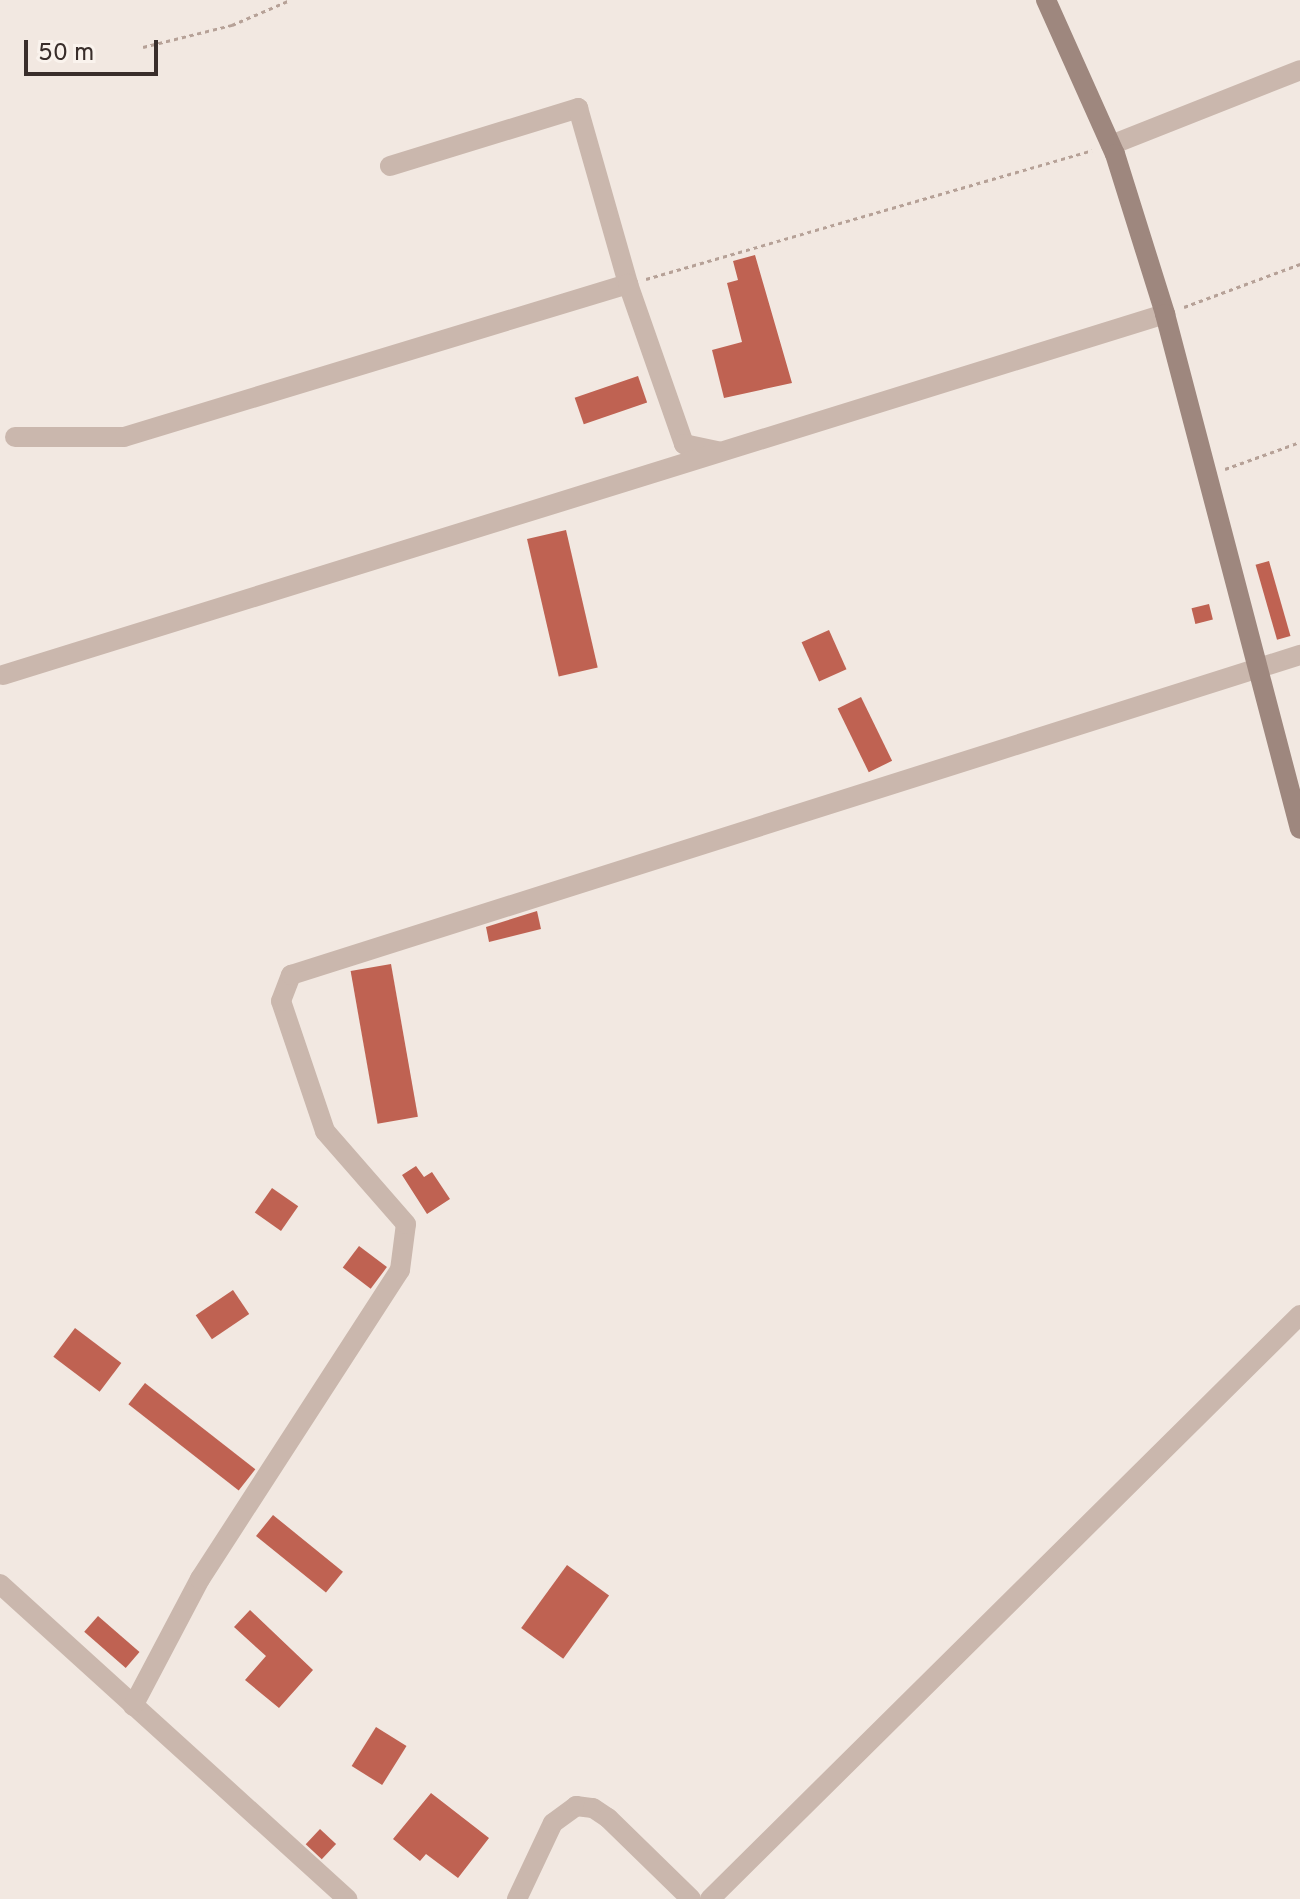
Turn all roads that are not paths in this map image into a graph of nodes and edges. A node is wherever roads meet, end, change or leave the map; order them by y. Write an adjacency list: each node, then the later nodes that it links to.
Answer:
1 (1046, 0): 3 (street)
2 (1300, 70): 3 (street)
3 (1111, 145): 6 (street)
4 (390, 166): 5 (street)
5 (628, 284): 7 (street); 8 (street)
6 (1165, 314): 8 (street); 10 (street)
7 (15, 437)
8 (722, 452): 11 (street)
9 (1300, 655): 10 (street)
10 (1257, 671): 12 (street); 15 (street)
11 (3, 675)
12 (1300, 829)
13 (1300, 1315): 19 (street)
14 (0, 1584): 15 (street)
15 (133, 1706): 16 (street)
16 (347, 1899)
17 (517, 1899): 18 (street)
18 (691, 1899)
19 (710, 1899)

